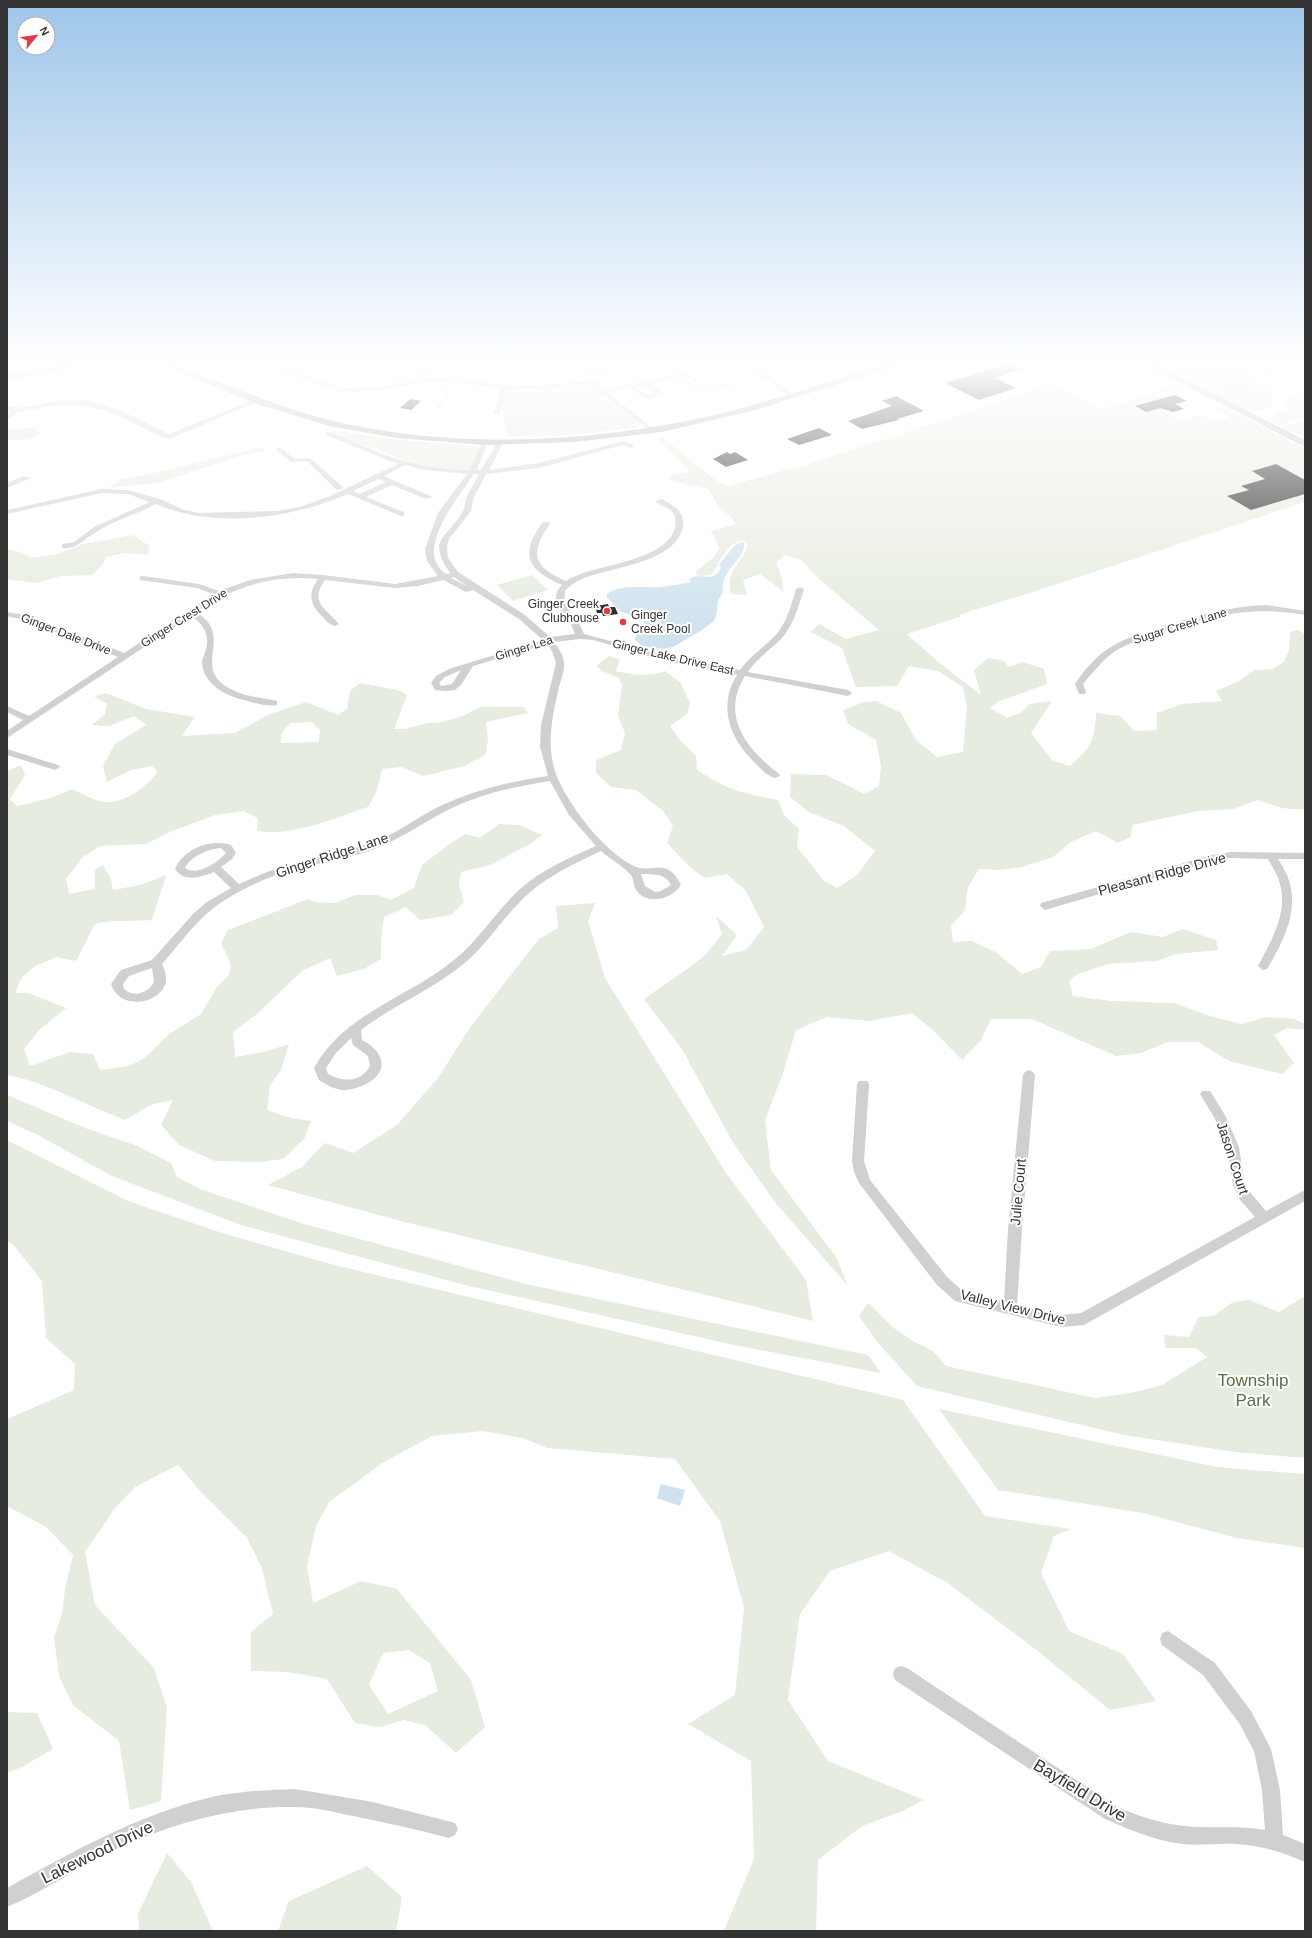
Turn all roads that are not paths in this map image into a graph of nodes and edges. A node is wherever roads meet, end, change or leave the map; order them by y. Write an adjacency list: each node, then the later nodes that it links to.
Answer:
1 (285, 454): 15 (street)
2 (381, 454): 6 (street)
3 (479, 454): 8 (street)
4 (494, 454): 9 (street)
5 (584, 454): 9 (street)
6 (395, 460): 7 (street); 15 (street)
7 (404, 463): 8 (street); 10 (street)
8 (472, 472): 9 (street); 21 (street)
9 (485, 472): 22 (street)
10 (377, 476): 12 (street); 14 (street)
11 (27, 478): 13 (street)
12 (392, 482): 16 (street); 18 (street)
13 (7, 486)
14 (359, 486): 15 (street); 16 (street)
15 (345, 488): 17 (street); 20 (street)
16 (375, 490): 17 (street)
17 (360, 497): 24 (street)
18 (428, 497)
19 (659, 501): 33 (street)
20 (157, 502): 23 (street); 28 (street)
21 (450, 502): 22 (street); 25 (street)
22 (468, 505): 26 (street)
23 (7, 512)
24 (401, 514)
25 (439, 522): 26 (street); 31 (street)
26 (456, 524): 29 (street)
27 (546, 524): 33 (street)
28 (65, 546)
29 (455, 574): 31 (street, Ginger Crest Drive); 36 (street)
30 (324, 577): 31 (street, Ginger Crest Drive); 35 (street, Ginger Crest Drive); 40 (street)
31 (444, 577): 36 (street)
32 (144, 578): 35 (street)
33 (566, 584): 41 (street)
34 (800, 589): 45 (street)
35 (219, 594): 37 (street, Ginger Crest Drive)
36 (496, 600): 42 (street)
37 (190, 612): 43 (street, Ginger Crest Drive); 48 (street)
38 (1305, 613): 46 (street, Sugar Creek Lane)
39 (7, 614): 43 (street, Ginger Dale Drive)
40 (335, 624)
41 (580, 636): 42 (street, Ginger Lea); 45 (street, Ginger Lake Drive East)
42 (548, 640): 44 (street, Ginger Lea); 55 (street)
43 (124, 656): 50 (street, Ginger Crest Drive)
44 (470, 665)
45 (742, 673): 47 (street, Ginger Lake Drive East); 54 (street)
46 (1082, 692)
47 (848, 693)
48 (274, 703)
49 (7, 709): 50 (street)
50 (29, 720): 51 (street, Ginger Crest Drive)
51 (7, 735)
52 (7, 752): 53 (street)
53 (55, 767)
54 (775, 775)
55 (553, 778): 56 (street); 61 (street, Ginger Ridge Lane)
56 (602, 847): 60 (street); 65 (street)
57 (1272, 856): 58 (street, Pleasant Ridge Drive); 62 (street, Pleasant Ridge Drive); 64 (street)
58 (1305, 856)
59 (215, 867): 61 (street)
60 (631, 869)
61 (238, 888): 63 (street, Ginger Ridge Lane)
62 (1045, 906)
63 (156, 963)
64 (1263, 966)
65 (355, 1028): 65 (street)
66 (1029, 1075): 71 (street, Julie Court)
67 (863, 1084): 71 (street, Valley View Drive)
68 (1206, 1094): 70 (street, Jason Court)
69 (1305, 1195): 70 (street, Valley View Drive)
70 (1264, 1218): 71 (street, Valley View Drive)
71 (1010, 1309)
72 (1168, 1639): 75 (street)
73 (901, 1674): 75 (street, Bayfield Drive)
74 (449, 1829): 77 (street, Lakewood Drive)
75 (1275, 1841): 76 (street, Bayfield Drive)
76 (1305, 1853)
77 (7, 1898)

